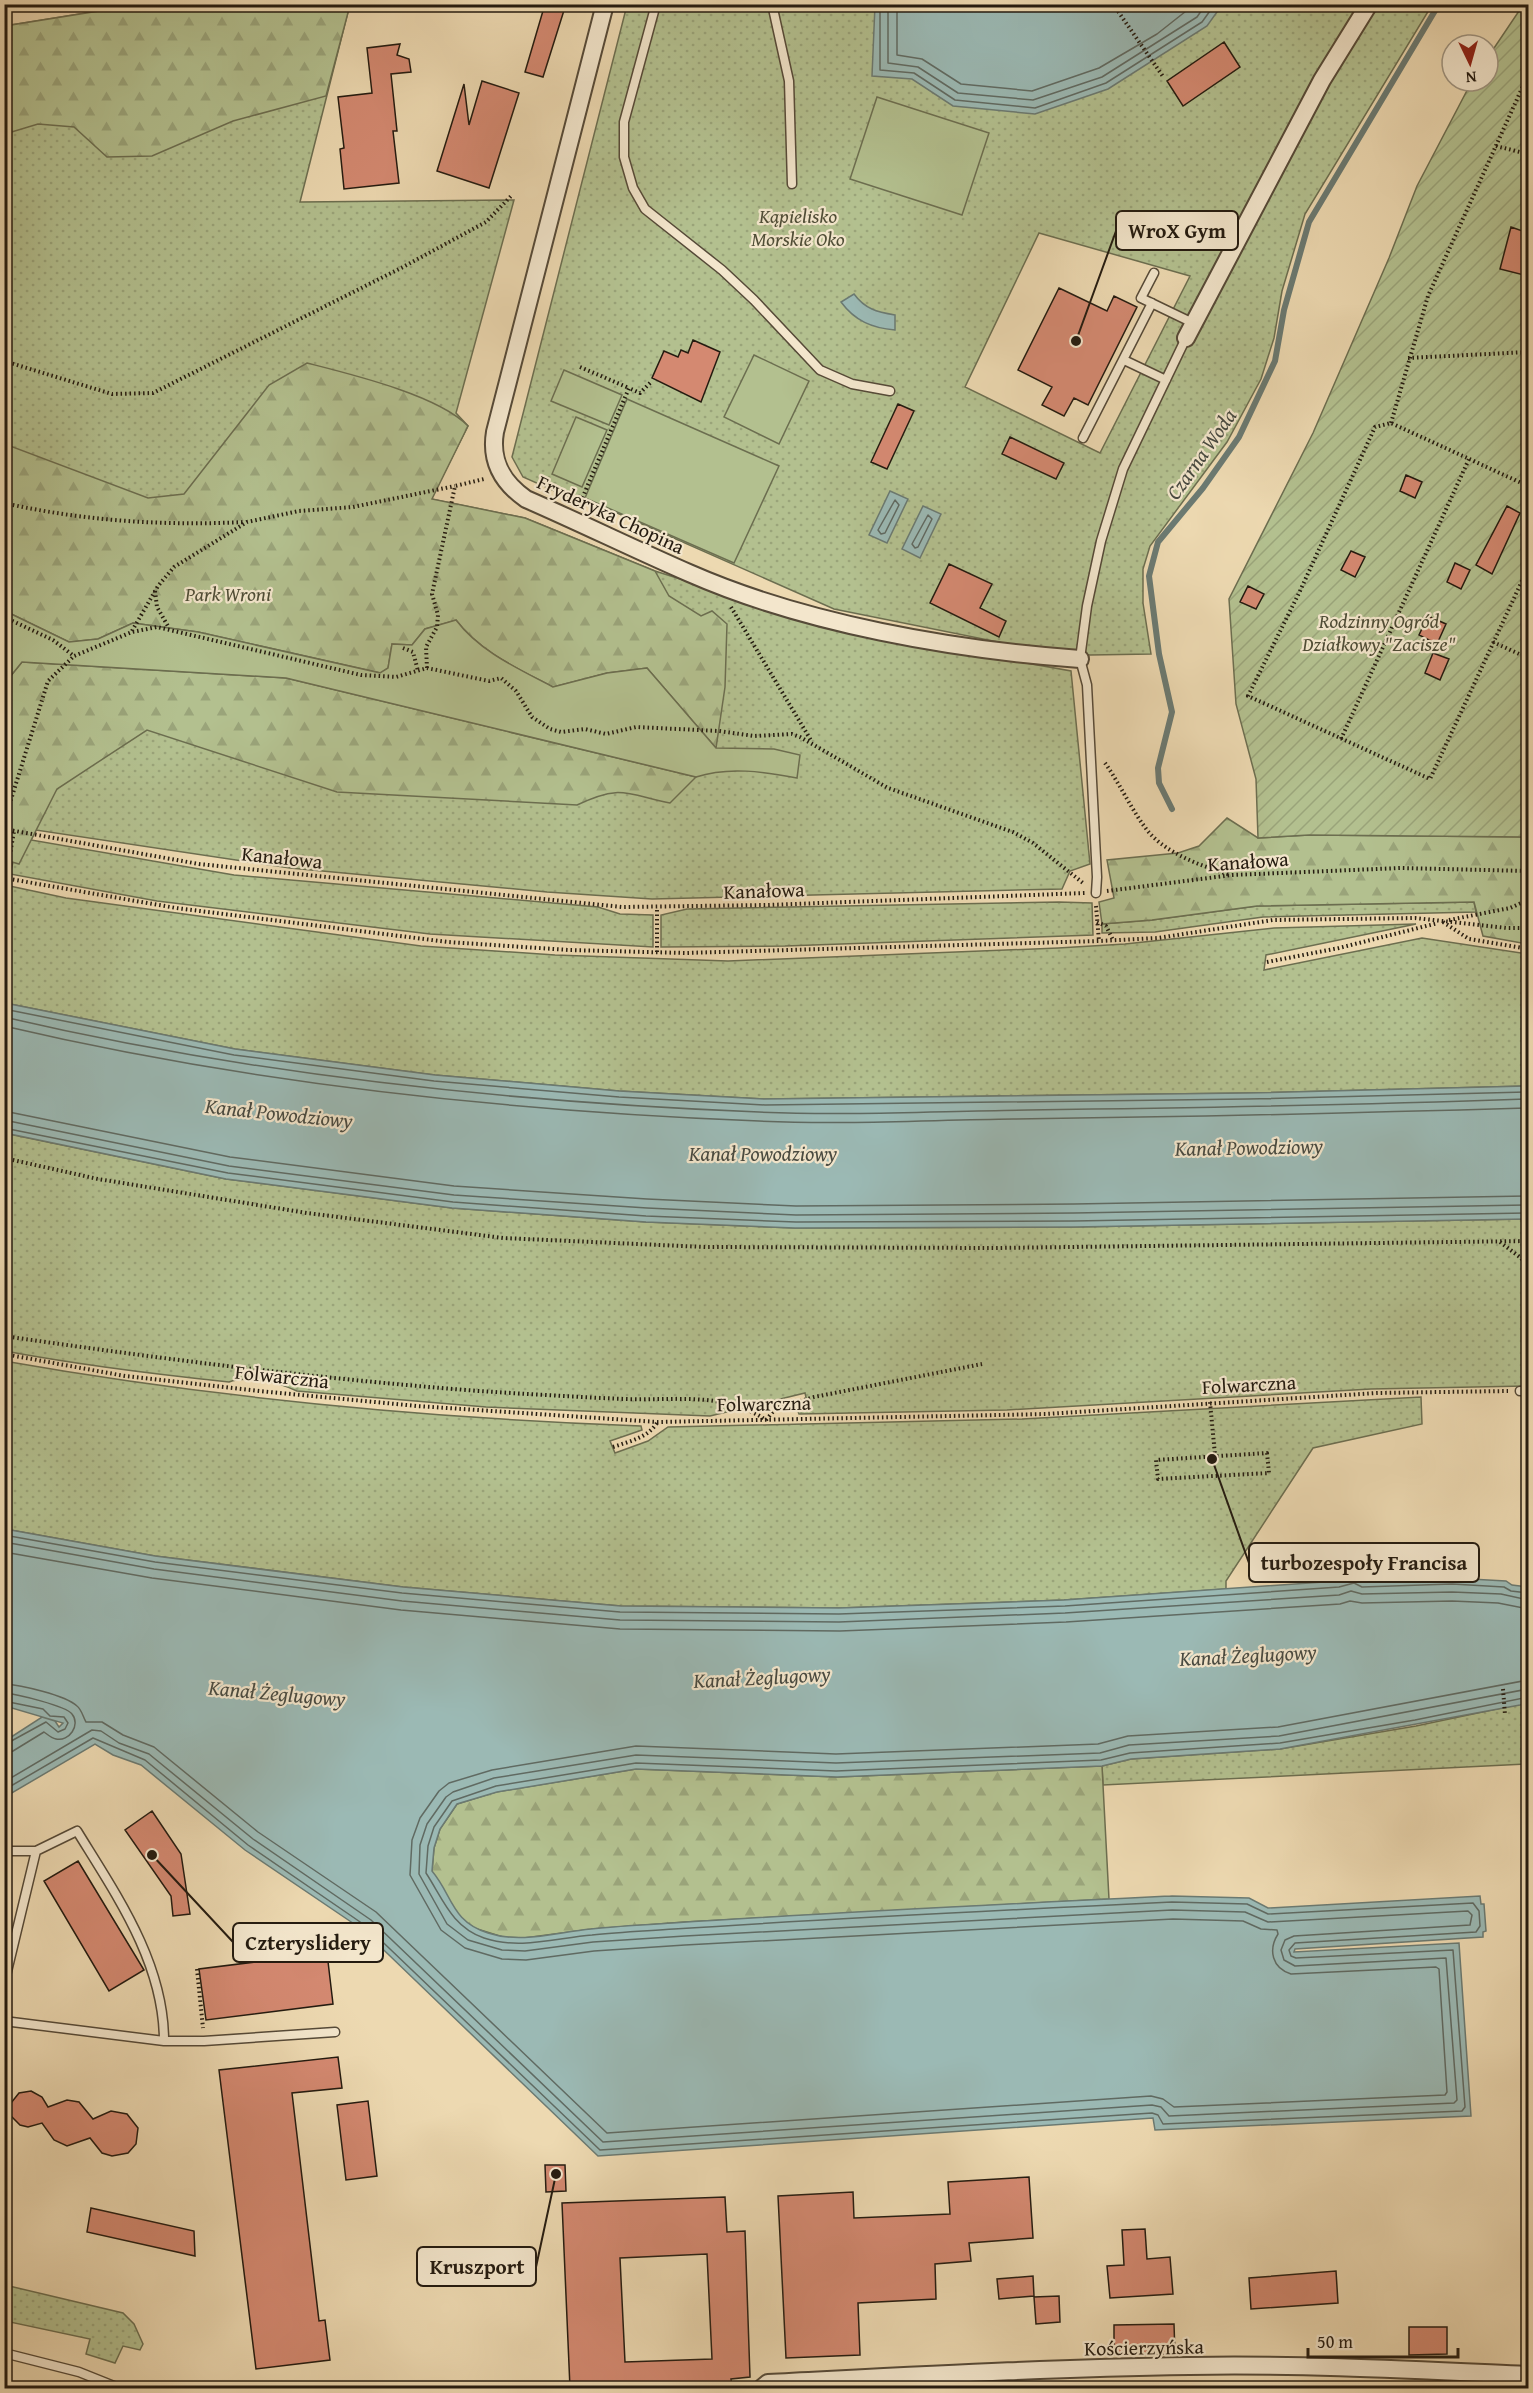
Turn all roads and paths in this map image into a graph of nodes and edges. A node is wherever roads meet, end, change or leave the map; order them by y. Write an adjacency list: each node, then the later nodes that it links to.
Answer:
1 (605, 4): 27 (street)
2 (656, 4): 23 (lane)
3 (772, 4): 10 (lane)
4 (1113, 4): 6 (path)
5 (1369, 4): 14 (street)
6 (1164, 78)
7 (1528, 81): 8 (path)
8 (1496, 146): 9 (path); 16 (path)
9 (1528, 154)
10 (792, 184)
11 (512, 195): 18 (path)
12 (1154, 273): 13 (lane)
13 (1152, 303): 14 (lane); 17 (lane)
14 (1190, 330): 20 (lane)
15 (1528, 352): 16 (path)
16 (1408, 358): 24 (path)
17 (1124, 360): 20 (lane); 25 (lane)
18 (4, 362)
19 (580, 367): 22 (path)
20 (1166, 380): 43 (lane)
21 (652, 381): 22 (path)
22 (629, 388): 31 (path)
23 (890, 391)
24 (1391, 423): 26 (path); 46 (path)
25 (1083, 438)
26 (1469, 459): 29 (path); 46 (path)
27 (501, 475): 28 (path); 34 (street, Fryderyka Chopina)
28 (455, 486): 32 (path); 44 (path)
29 (1528, 486)
30 (4, 503): 32 (path)
31 (576, 515)
32 (247, 522): 35 (path)
33 (1528, 568): 39 (path)
34 (727, 587): 43 (street, Fryderyka Chopina); 47 (path)
35 (155, 591): 37 (path); 38 (path)
36 (4, 617): 41 (path)
37 (169, 629): 38 (path); 45 (path)
38 (132, 632): 41 (path)
39 (1493, 642): 42 (path); 46 (path)
40 (403, 648): 45 (path)
41 (74, 656): 49 (path)
42 (1528, 658)
43 (1080, 659): 48 (lane)
44 (427, 668): 45 (path); 47 (path)
45 (418, 671)
46 (1341, 739)
47 (813, 743): 55 (path)
48 (1091, 743): 53 (path); 55 (lane)
49 (4, 822)
50 (4, 829): 51 (path, Kanałowa)
51 (14, 831): 54 (path); 57 (path, Kanałowa)
52 (1528, 871): 53 (path, Kanałowa)
53 (1232, 875): 55 (path, Kanałowa)
54 (5, 878): 63 (path)
55 (1096, 893): 57 (path, Kanałowa)
56 (1528, 900): 58 (path)
57 (657, 907): 63 (path)
58 (1442, 922): 59 (path); 60 (path); 62 (path); 64 (path)
59 (1528, 928)
60 (1113, 940): 61 (path); 61 (path)
61 (1099, 941): 63 (path)
62 (1528, 949)
63 (657, 952)
64 (1267, 962)
65 (4, 1158): 66 (path)
66 (1499, 1241): 67 (path); 68 (path)
67 (1528, 1241)
68 (1528, 1269)
69 (4, 1336): 74 (path)
70 (4, 1354): 75 (path, Folwarczna)
71 (982, 1364): 74 (path)
72 (1524, 1391): 73 (path, Folwarczna)
73 (1210, 1402): 74 (path, Folwarczna); 77 (path)
74 (766, 1420): 75 (path, Folwarczna)
75 (658, 1422): 76 (path)
76 (613, 1447)
77 (1215, 1455): 77 (path)
78 (1503, 1689): 79 (path)
79 (1505, 1715)
80 (4, 1851): 81 (lane)
81 (36, 1851): 83 (lane); 87 (lane)
82 (197, 1969): 85 (path)
83 (4, 1984)
84 (4, 2021): 87 (lane)
85 (203, 2025)
86 (335, 2032): 87 (lane)
87 (164, 2041)
88 (4, 2353): 90 (lane)
89 (1528, 2375): 92 (street, Kościerzyńska)
90 (103, 2385): 91 (lane)
91 (119, 2388)
92 (762, 2388)

